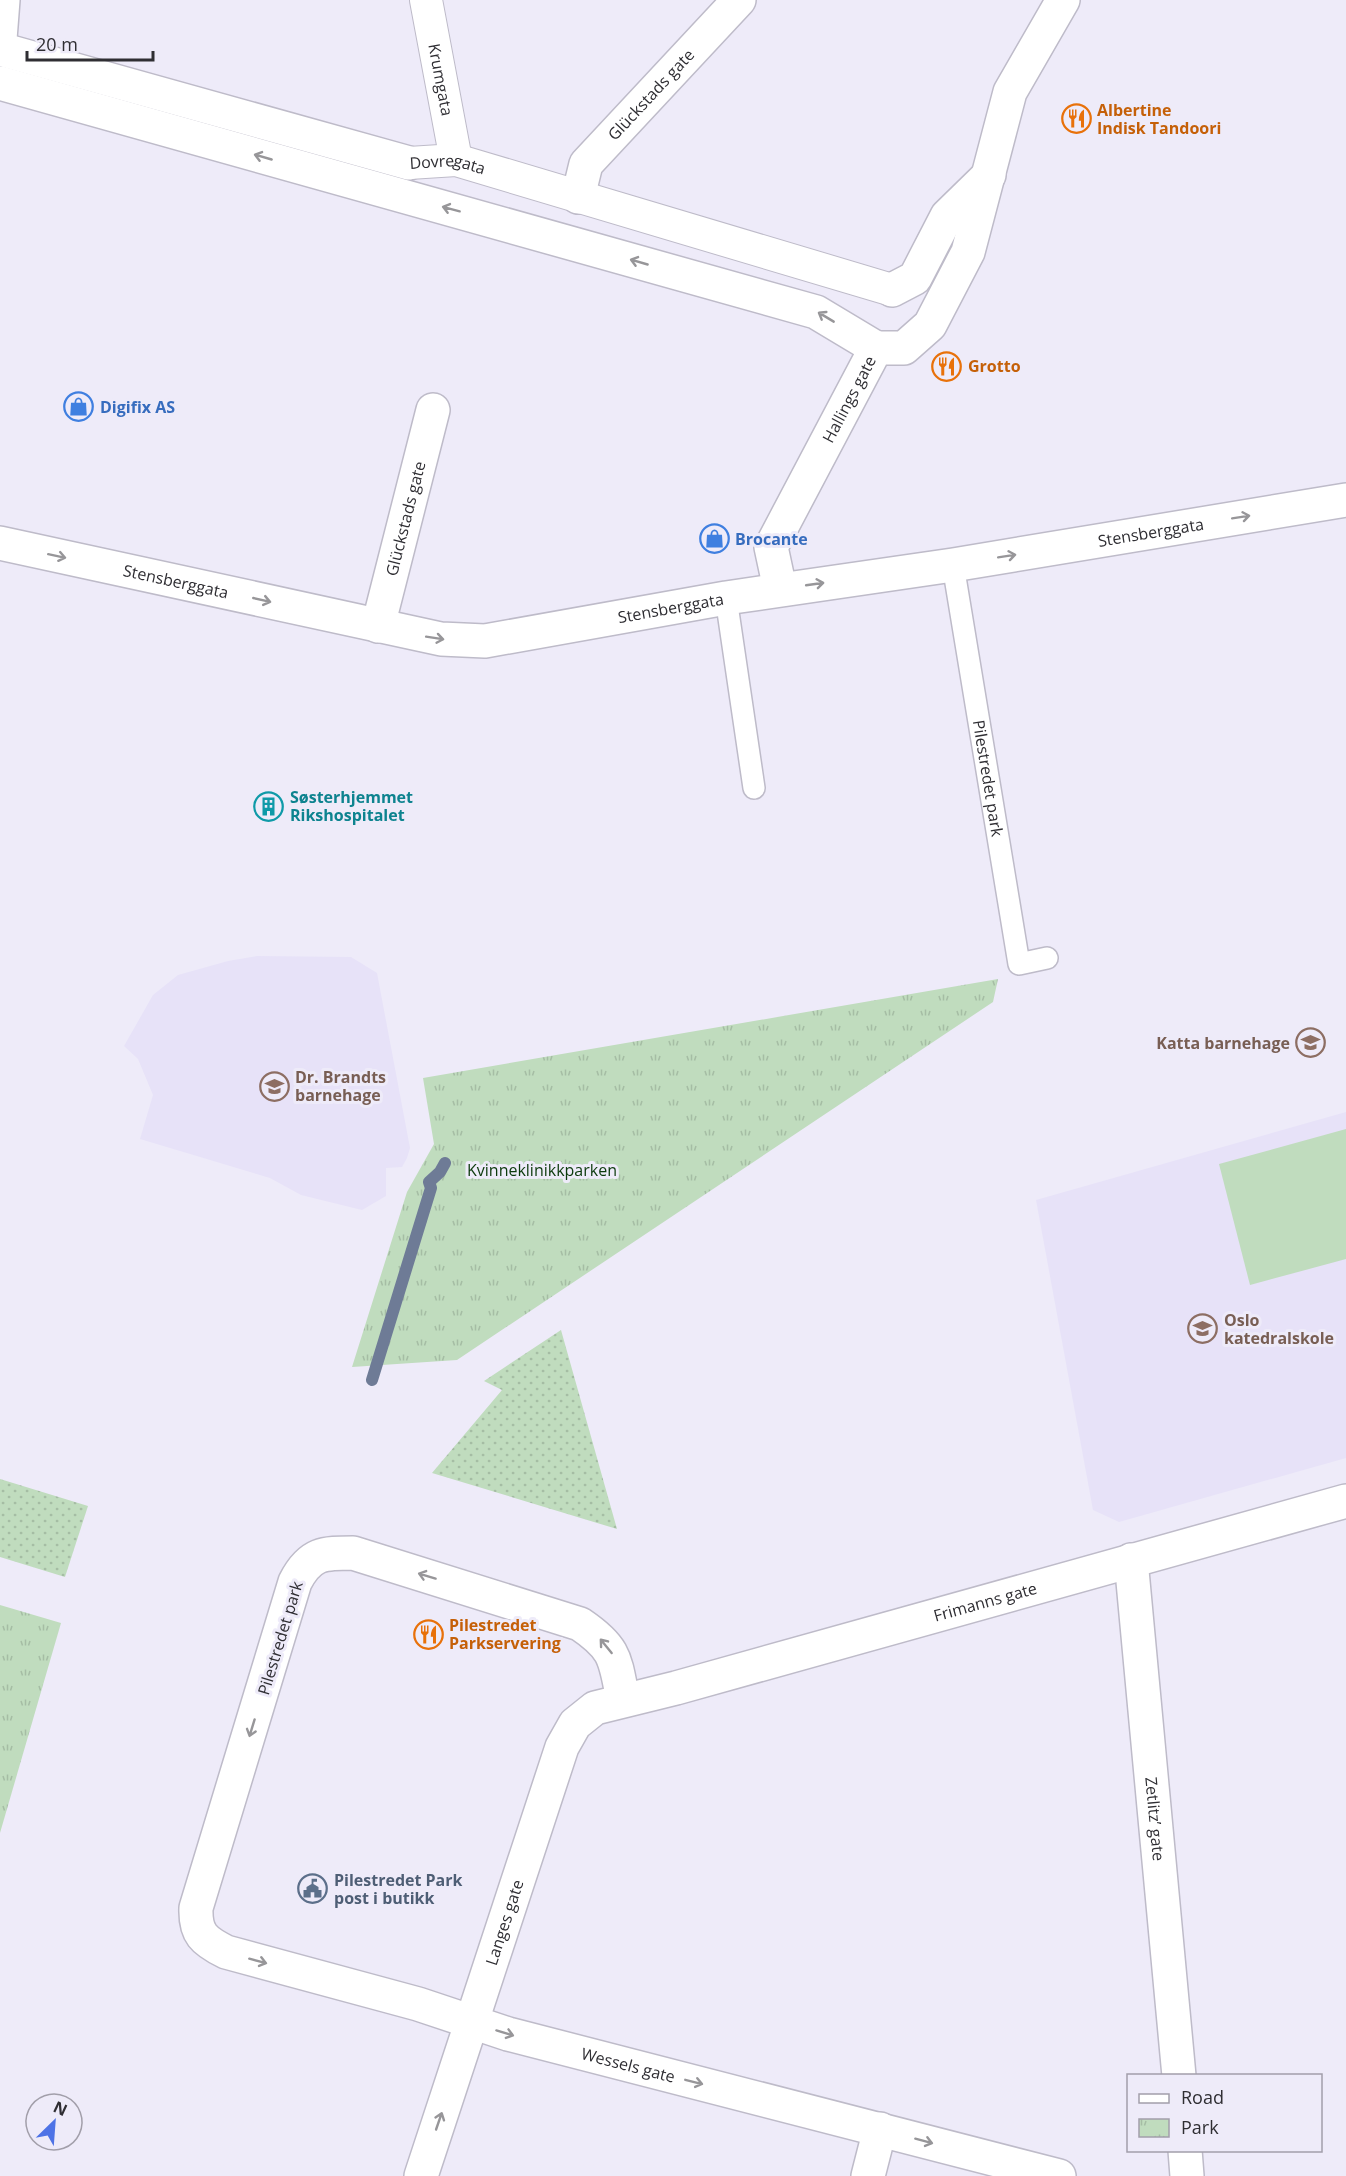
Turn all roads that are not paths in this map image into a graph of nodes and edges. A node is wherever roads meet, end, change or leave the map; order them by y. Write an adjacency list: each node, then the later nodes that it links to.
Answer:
1 (3, 0): 5 (street)
2 (426, 0): 8 (street, Krumgata)
3 (739, 0): 11 (street, Glückstads gate)
4 (1063, 0): 10 (street, Hallings gate)
5 (0, 39)
6 (0, 49): 9 (street, Dovregata)
7 (0, 83): 13 (street, one-way to 7)
8 (456, 160): 9 (street, Dovregata); 11 (street, Dovregata)
9 (409, 163)
10 (989, 175): 12 (street); 13 (street, Hallings gate)
11 (578, 197): 12 (street, Dovregata)
12 (892, 290)
13 (876, 348): 18 (street, Hallings gate)
14 (433, 410): 20 (street, Glückstads gate)
15 (1346, 500): 17 (street, Stensberggata, one-way to 15)
16 (0, 543): 20 (street, Stensberggata, one-way to 20)
17 (953, 565): 18 (street, Stensberggata, one-way to 17); 22 (lane, Pilestredet park)
18 (780, 589): 19 (street, Stensberggata)
19 (726, 598): 20 (street, Stensberggata, one-way to 19); 21 (lane)
20 (378, 626)
21 (754, 788)
22 (1047, 958)
23 (1346, 1501): 24 (street, Frimanns gate)
24 (1131, 1560): 25 (street, Frimanns gate); 28 (street, Zetlitz’ gate)
25 (624, 1700): 26 (street, Pilestredet park, one-way to 26); 27 (street, Langes gate)
26 (204, 1939): 27 (street, Wessels gate, one-way to 27)
27 (472, 2022): 29 (street, Wessels gate, one-way to 29); 31 (street, Langes gate, one-way to 27)
28 (1179, 2074)
29 (880, 2129): 32 (street); 33 (street, Wessels gate, one-way to 33)
30 (1185, 2152): 34 (street)
31 (421, 2176)
32 (868, 2176)
33 (1059, 2176)
34 (1187, 2176)

